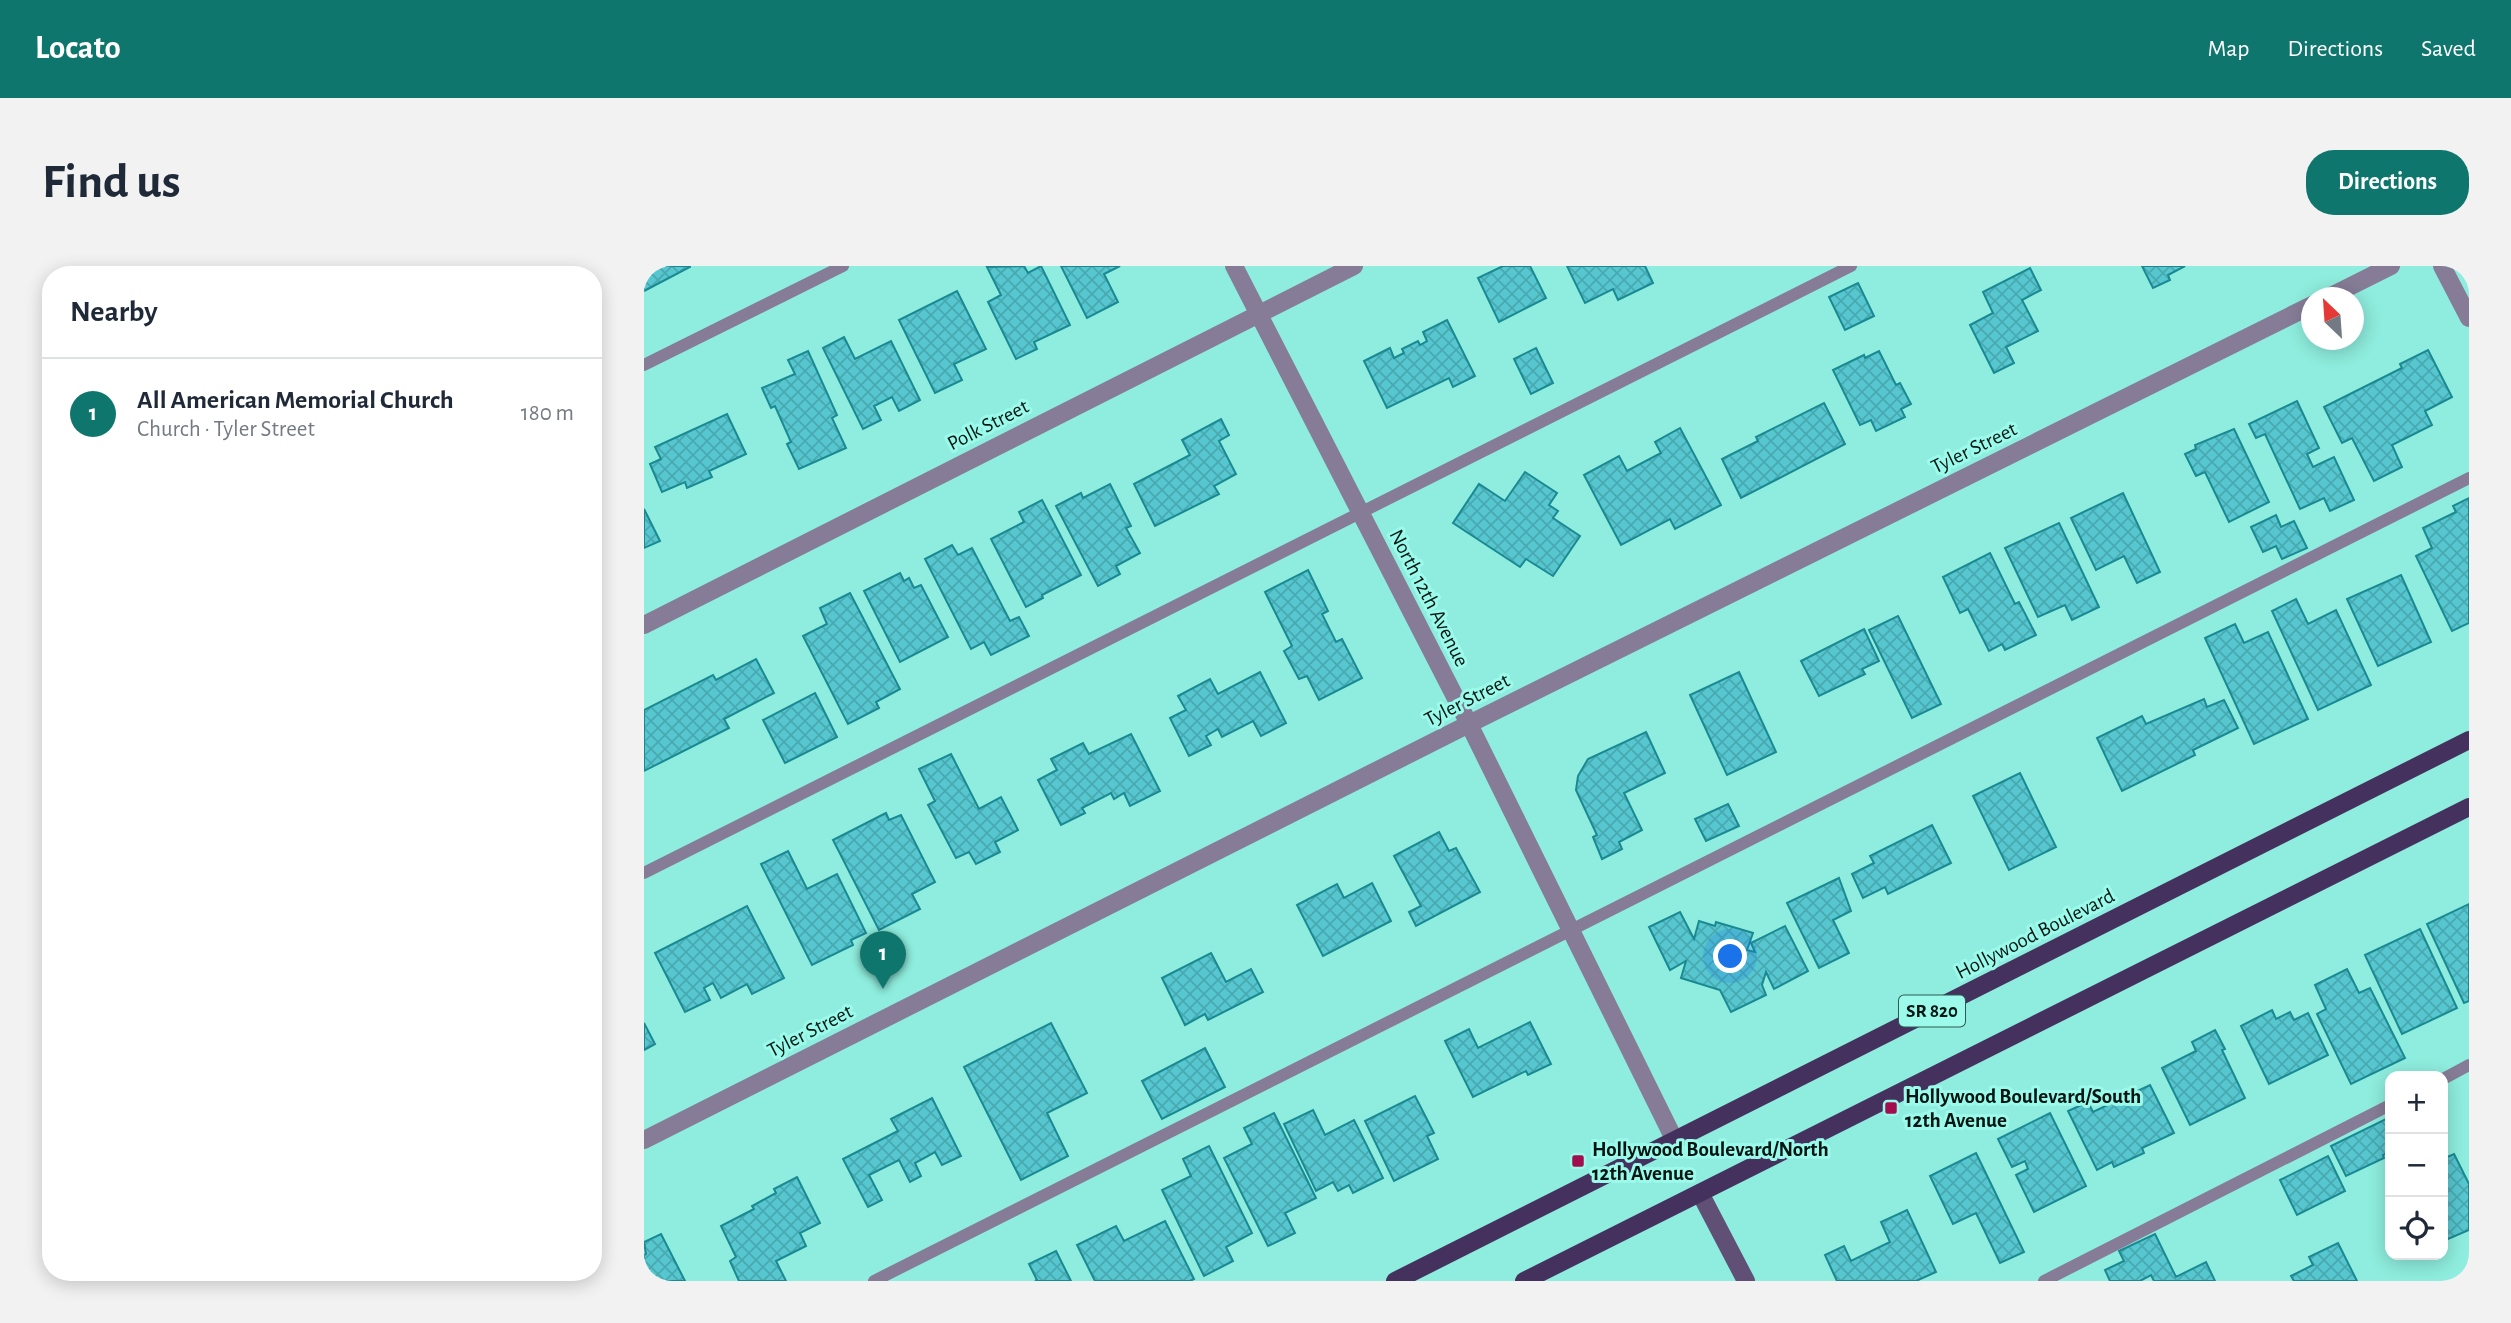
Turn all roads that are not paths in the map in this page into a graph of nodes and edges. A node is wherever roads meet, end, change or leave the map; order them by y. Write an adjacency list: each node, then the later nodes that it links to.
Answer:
1 (843, 266): 11 (lane)
2 (1234, 266): 9 (street, North 12th Avenue)
3 (1354, 266): 9 (street, Polk Street)
4 (1851, 266): 13 (lane)
5 (2390, 266): 7 (street)
6 (2442, 266): 10 (street)
7 (2349, 287)
8 (2301, 310): 15 (street, Tyler Street)
9 (1258, 314): 13 (street, North 12th Avenue); 14 (street, Polk Street)
10 (2469, 318)
11 (644, 365)
12 (2469, 478): 19 (lane)
13 (1360, 513): 15 (street, North 12th Avenue); 18 (lane)
14 (644, 625)
15 (1469, 724): 19 (street, North 12th Avenue); 23 (street, Tyler Street)
16 (2469, 740): 24 (main road, Hollywood Boulevard / SR 820)
17 (2469, 807): 25 (main road, SR 820)
18 (644, 873)
19 (1571, 930): 24 (street, North 12th Avenue); 26 (lane)
20 (2469, 1065): 21 (lane)
21 (2448, 1076)
22 (2385, 1108): 30 (lane)
23 (644, 1140)
24 (1675, 1141): 27 (main road, Hollywood Boulevard / SR 820)
25 (1700, 1193): 28 (main road, SR 820); 29 (street)
26 (874, 1281)
27 (1395, 1281)
28 (1524, 1281)
29 (1746, 1281)
30 (2044, 1281)

